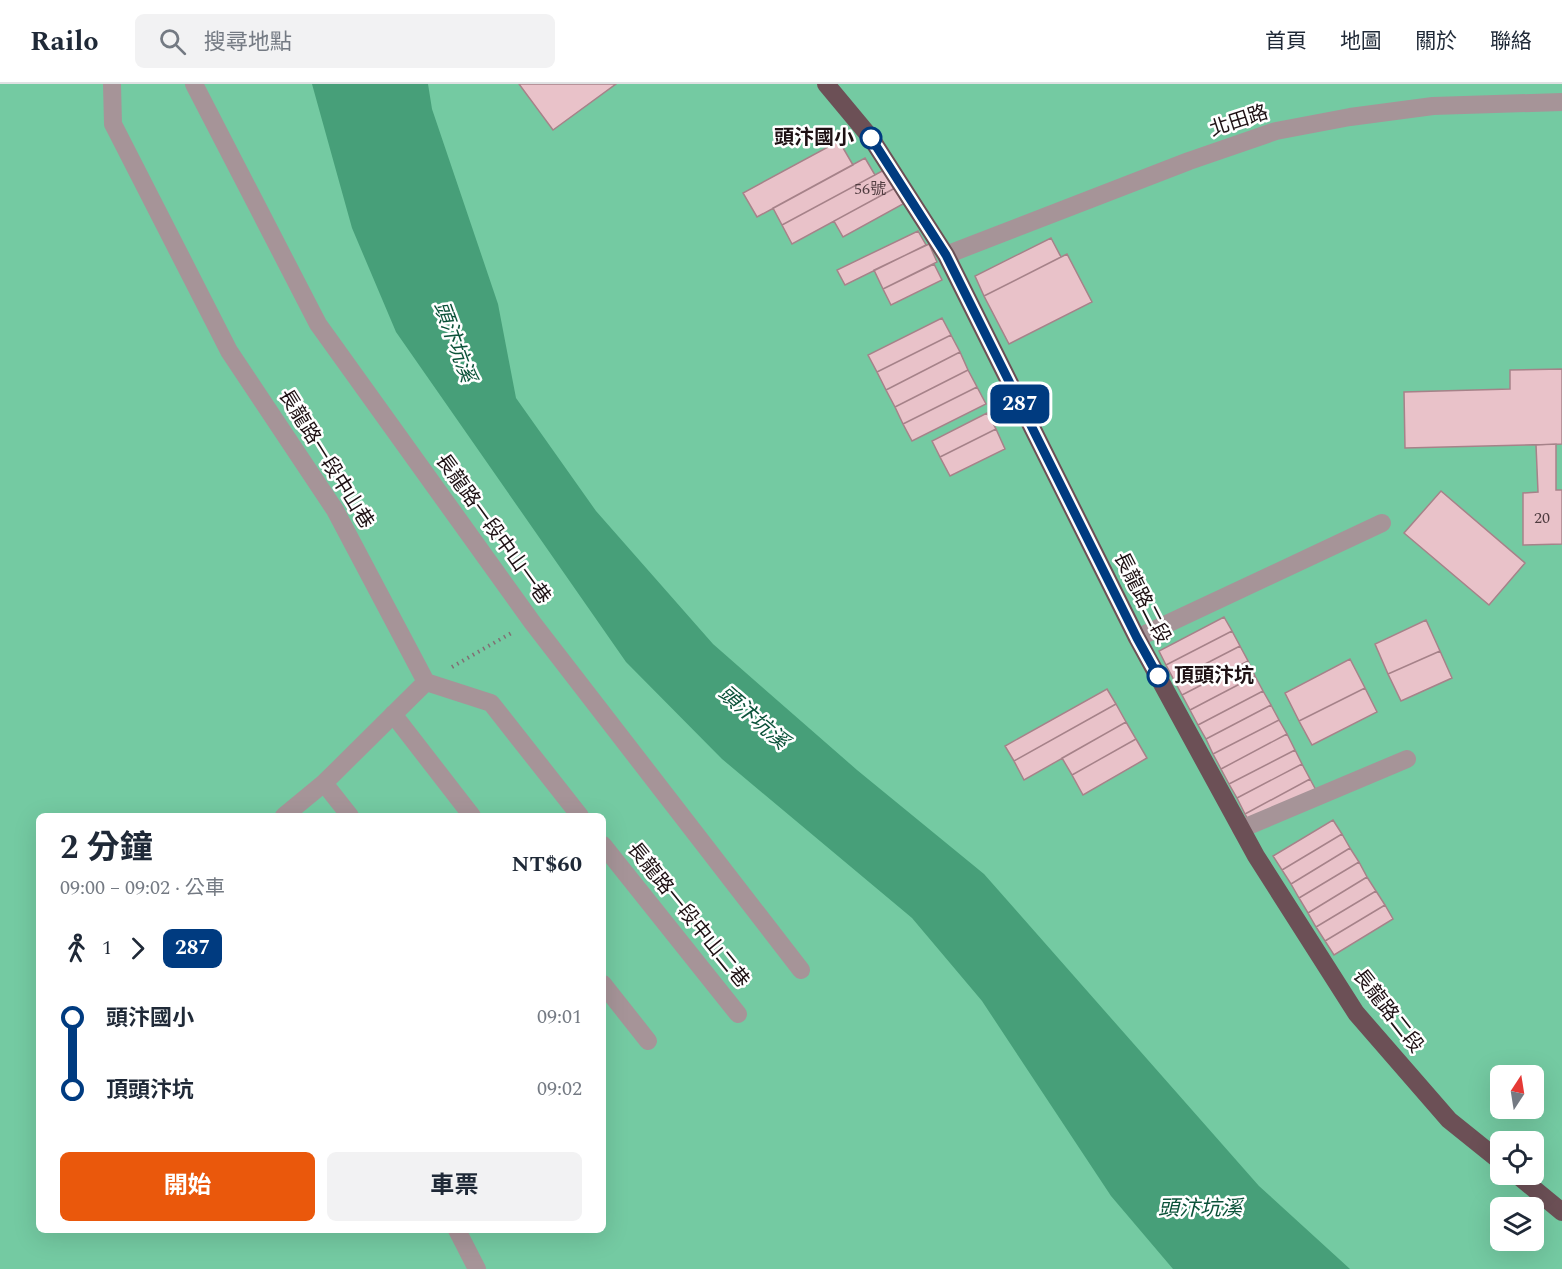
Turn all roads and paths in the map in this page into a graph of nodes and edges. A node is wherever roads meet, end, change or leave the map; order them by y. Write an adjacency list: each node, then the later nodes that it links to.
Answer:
1 (112, 84): 9 (street, 長龍路一段中山巷)
2 (194, 84): 7 (street, 長龍路一段中山一巷)
3 (826, 84): 5 (main road, 長龍路二段)
4 (1562, 102): 5 (street, 北田路)
5 (946, 255): 8 (main road, 長龍路二段)
6 (1382, 523): 8 (street)
7 (532, 622): 9 (path); 19 (street, 長龍路一段中山一巷)
8 (1137, 638): 17 (main road, 長龍路二段)
9 (426, 682): 10 (street); 16 (street)
10 (393, 714): 12 (street); 15 (street)
11 (1407, 759): 17 (street)
12 (324, 783): 13 (street); 14 (street)
13 (288, 813)
14 (348, 813)
15 (470, 813)
16 (578, 813)
17 (1241, 829): 23 (main road, 長龍路二段)
18 (606, 848): 21 (street, 長龍路一段中山二巷)
19 (801, 970)
20 (606, 988): 22 (street)
21 (738, 1014)
22 (648, 1041)
23 (1490, 1153)
24 (1529, 1185): 25 (main road)
25 (1562, 1212)
26 (458, 1233): 27 (street)
27 (477, 1269)

